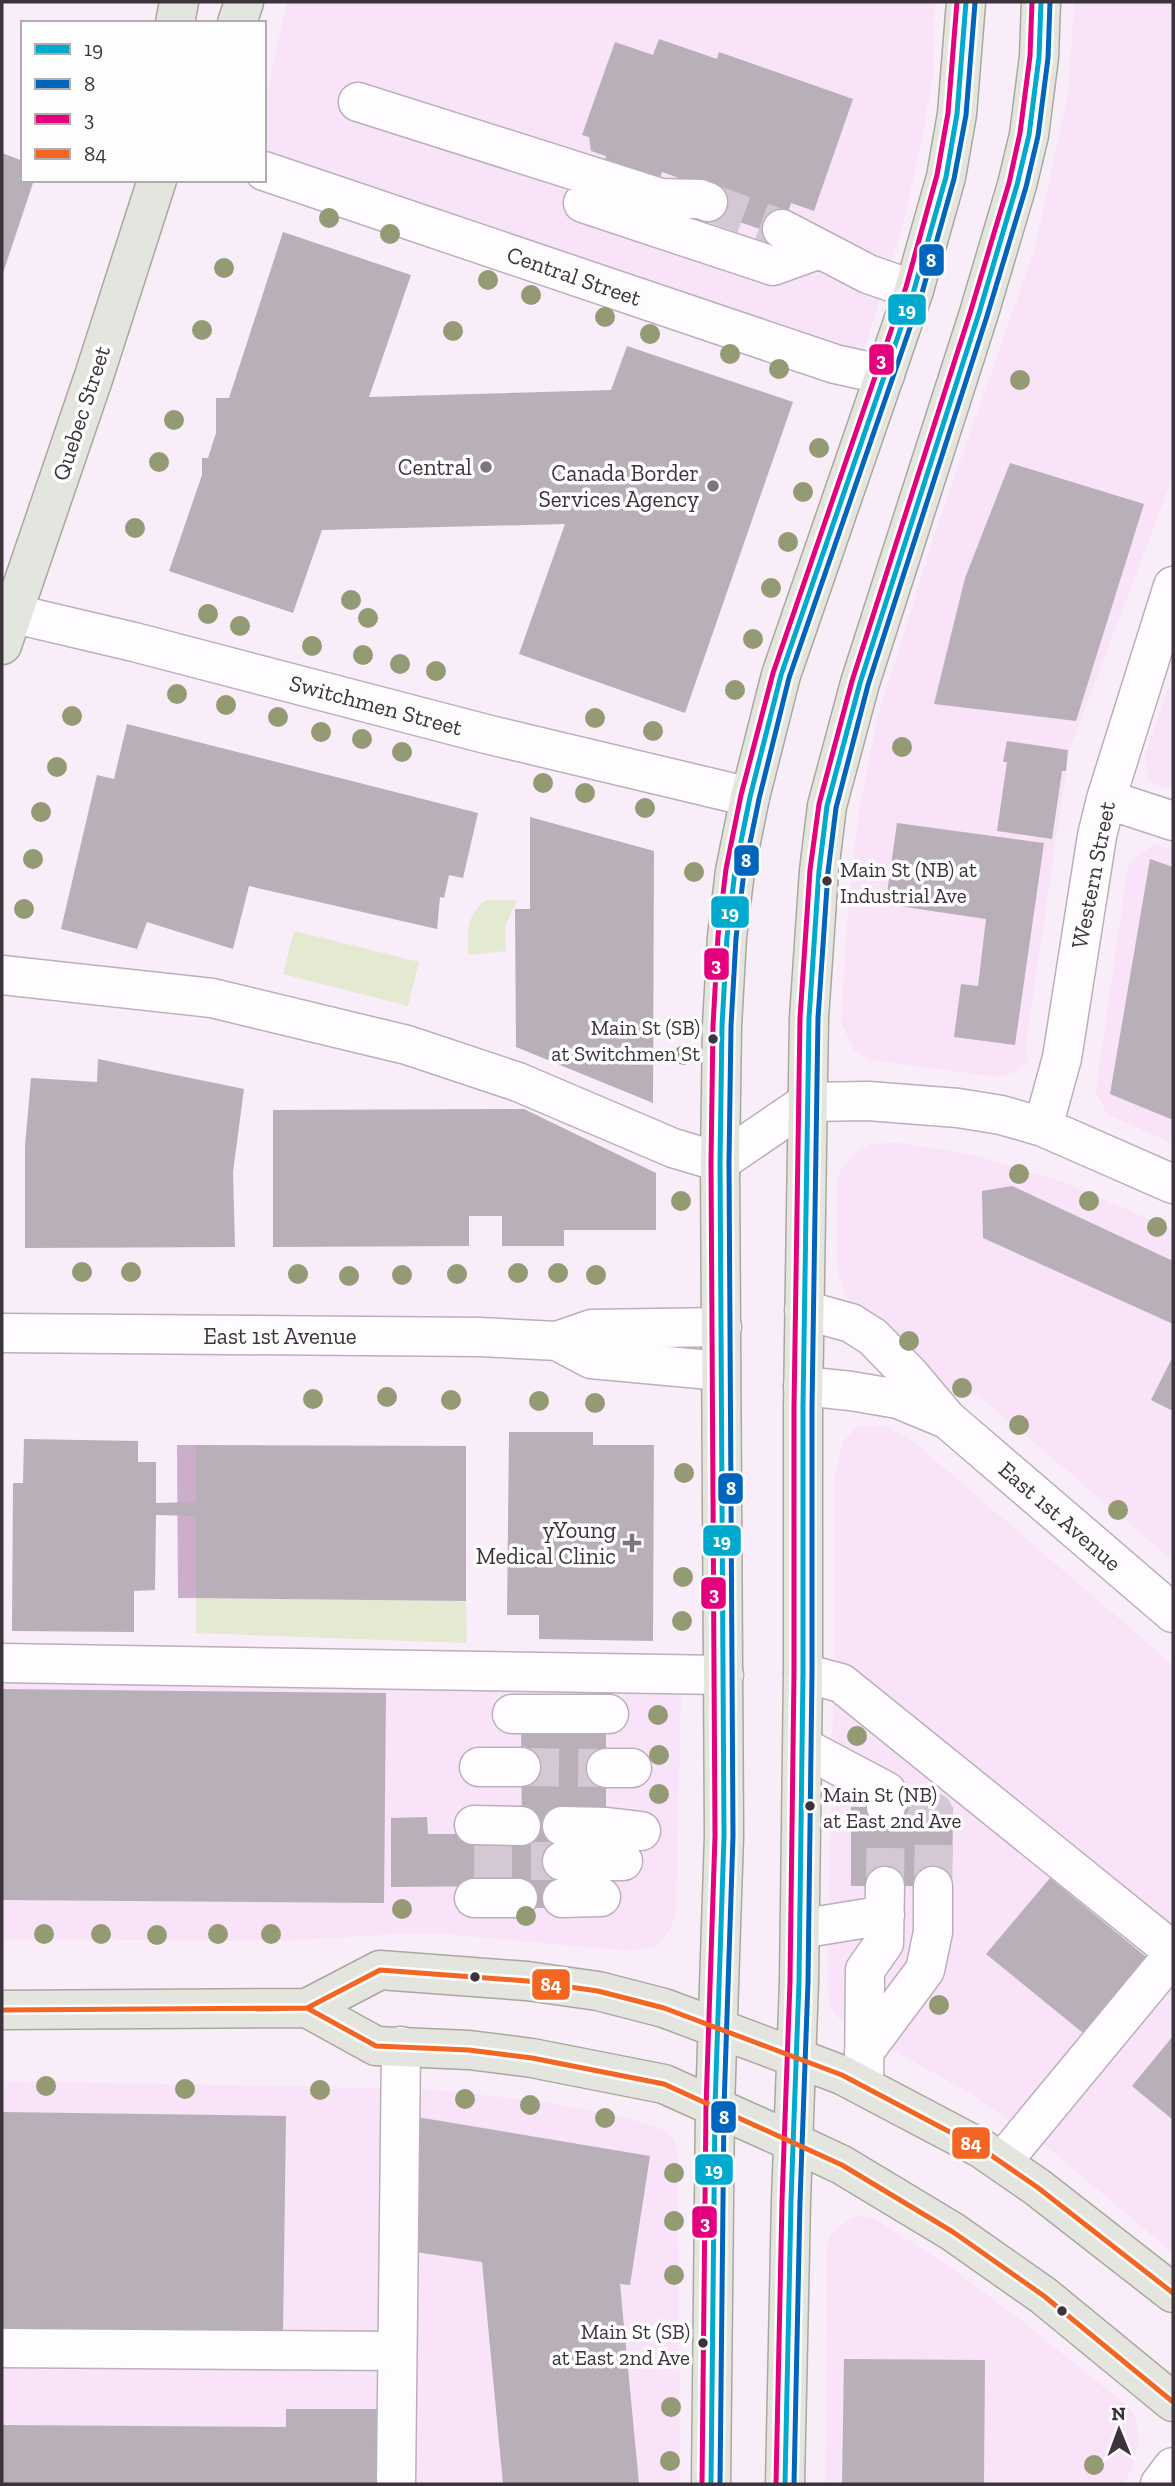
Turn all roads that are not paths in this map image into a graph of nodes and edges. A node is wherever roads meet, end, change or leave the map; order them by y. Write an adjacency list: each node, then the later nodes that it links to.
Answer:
1 (179, 2): 5 (main road)
2 (244, 2): 6 (main road)
3 (966, 2): 14 (main road)
4 (1041, 2): 22 (main road)
5 (175, 21)
6 (238, 21)
7 (358, 102): 10 (street)
8 (266, 173): 15 (street, Central Street)
9 (156, 182): 17 (main road, Quebec Street)
10 (708, 202)
11 (583, 203): 13 (street)
12 (782, 229): 13 (street)
13 (820, 249): 14 (street)
14 (914, 290): 15 (main road)
15 (885, 375): 18 (main road)
16 (1173, 586): 19 (street, Western Street)
17 (6, 623): 18 (street, Switchmen Street)
18 (750, 797): 24 (main road)
19 (1106, 799): 20 (street); 23 (street, Western Street)
20 (1173, 821)
21 (2, 975): 24 (street)
22 (808, 1102): 23 (street); 24 (street); 26 (main road)
23 (1043, 1127): 25 (street)
24 (720, 1162): 27 (main road)
25 (1173, 1184)
26 (804, 1310): 31 (main road); 32 (street, East 1st Avenue)
27 (722, 1327): 29 (street, East 1st Avenue); 30 (main road)
28 (2, 1334): 29 (street, East 1st Avenue)
29 (557, 1341): 30 (street, East 1st Avenue)
30 (721, 1371): 36 (main road)
31 (803, 1386): 32 (street, East 1st Avenue); 35 (main road)
32 (947, 1419): 33 (street, East 1st Avenue)
33 (1173, 1613)
34 (2, 1662): 36 (street)
35 (803, 1673): 39 (main road); 51 (street)
36 (724, 1675): 54 (main road)
37 (512, 1714): 38 (street)
38 (609, 1714)
39 (803, 1747): 42 (street); 50 (main road)
40 (479, 1767): 41 (street)
41 (521, 1767)
42 (895, 1802)
43 (474, 1825): 44 (street)
44 (521, 1826)
45 (632, 1846): 47 (street)
46 (903, 1893): 50 (street); 57 (street); 57 (street)
47 (601, 1897)
48 (474, 1898): 49 (street)
49 (518, 1898)
50 (800, 1929): 56 (main road)
51 (1173, 1953): 60 (street)
52 (307, 2008): 53 (main road); 54 (main road); 55 (main road)
53 (2, 2010)
54 (719, 2028): 56 (main road); 58 (main road)
55 (401, 2046): 58 (main road); 63 (street)
56 (796, 2058): 57 (main road); 59 (main road)
57 (864, 2069): 60 (main road)
58 (715, 2107): 59 (main road); 67 (main road)
59 (793, 2142): 64 (main road); 68 (main road)
60 (1002, 2162): 61 (main road)
61 (1173, 2293)
62 (2, 2348): 63 (street)
63 (397, 2351): 66 (street)
64 (1173, 2402)
65 (1173, 2468): 69 (street)
66 (396, 2484)
67 (711, 2484)
68 (785, 2484)
69 (1160, 2484)

